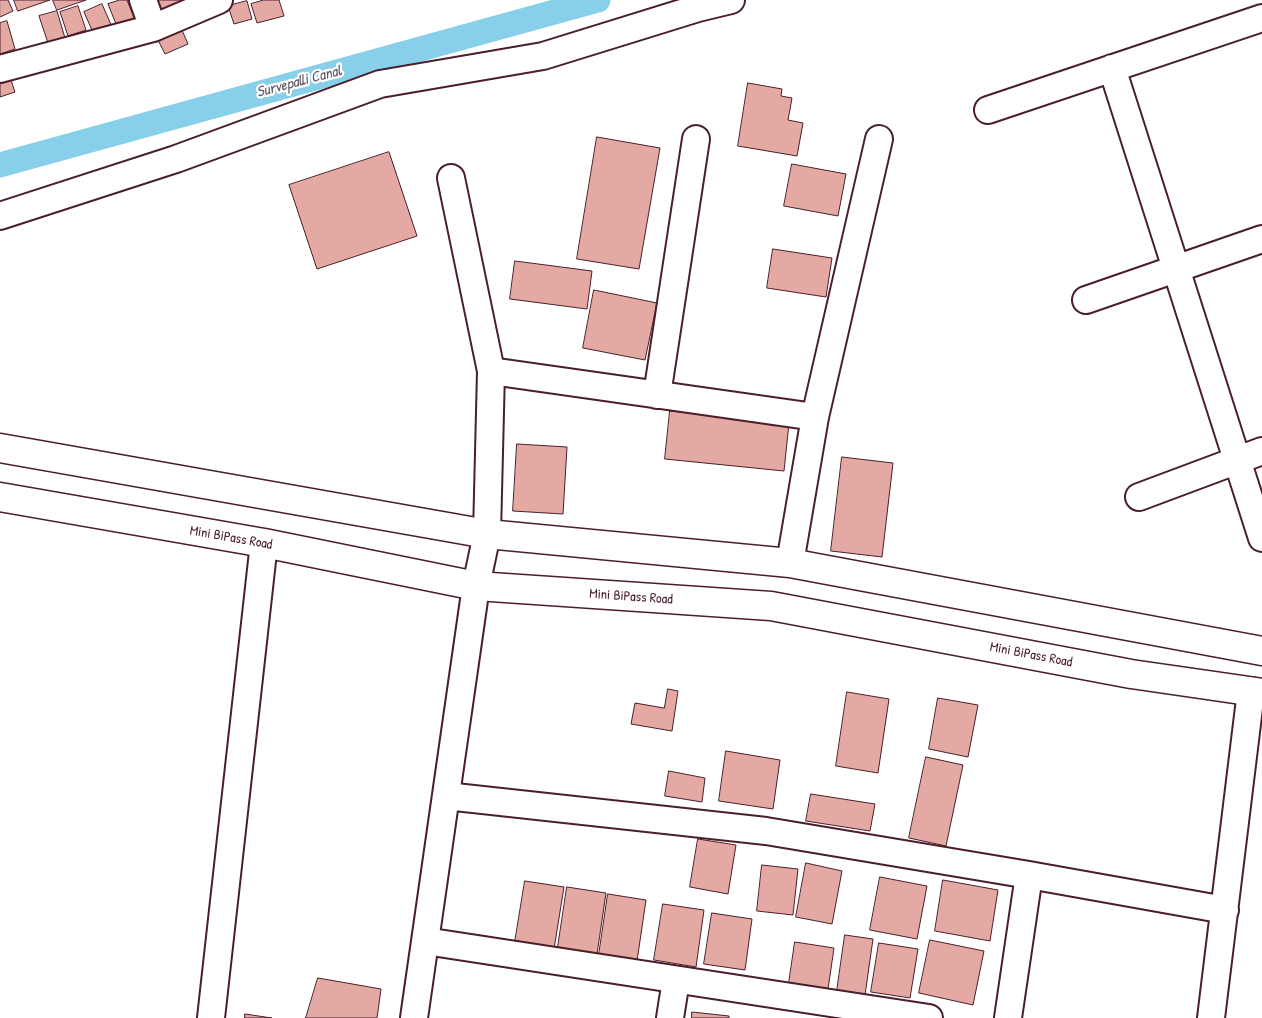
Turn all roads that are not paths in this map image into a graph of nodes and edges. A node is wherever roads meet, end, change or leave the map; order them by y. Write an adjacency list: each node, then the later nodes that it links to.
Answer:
1 (143, 0): 5 (street)
2 (219, 0): 5 (street)
3 (731, 0): 12 (street)
4 (1262, 18): 6 (street)
5 (153, 28): 7 (street)
6 (1112, 68): 8 (street); 14 (street)
7 (0, 69)
8 (988, 110)
9 (696, 139): 17 (street)
10 (879, 139): 18 (street)
11 (451, 178): 16 (street)
12 (0, 216)
13 (1262, 239): 14 (street)
14 (1176, 269): 15 (street); 21 (street)
15 (1086, 300)
16 (492, 371): 17 (street); 24 (street)
17 (657, 395): 18 (street)
18 (815, 417): 27 (street)
19 (0, 448): 24 (main road)
20 (1262, 451): 21 (street)
21 (1237, 460): 23 (street); 25 (street)
22 (0, 497): 26 (main road, Mini BiPass Road)
23 (1139, 497)
24 (487, 534): 27 (main road); 28 (street)
25 (1262, 538)
26 (264, 543): 28 (main road, Mini BiPass Road); 37 (street)
27 (790, 564): 29 (main road)
28 (476, 586): 30 (main road, Mini BiPass Road); 31 (street)
29 (1262, 651)
30 (1256, 692): 33 (street)
31 (446, 796): 32 (street); 34 (street)
32 (1029, 875): 33 (street); 41 (street)
33 (1225, 910): 42 (street)
34 (425, 942): 35 (street); 38 (street)
35 (676, 980): 36 (street); 39 (street)
36 (840, 1011): 40 (street)
37 (212, 1018)
38 (414, 1018)
39 (670, 1018)
40 (929, 1018)
41 (1008, 1018)
42 (1210, 1018)

